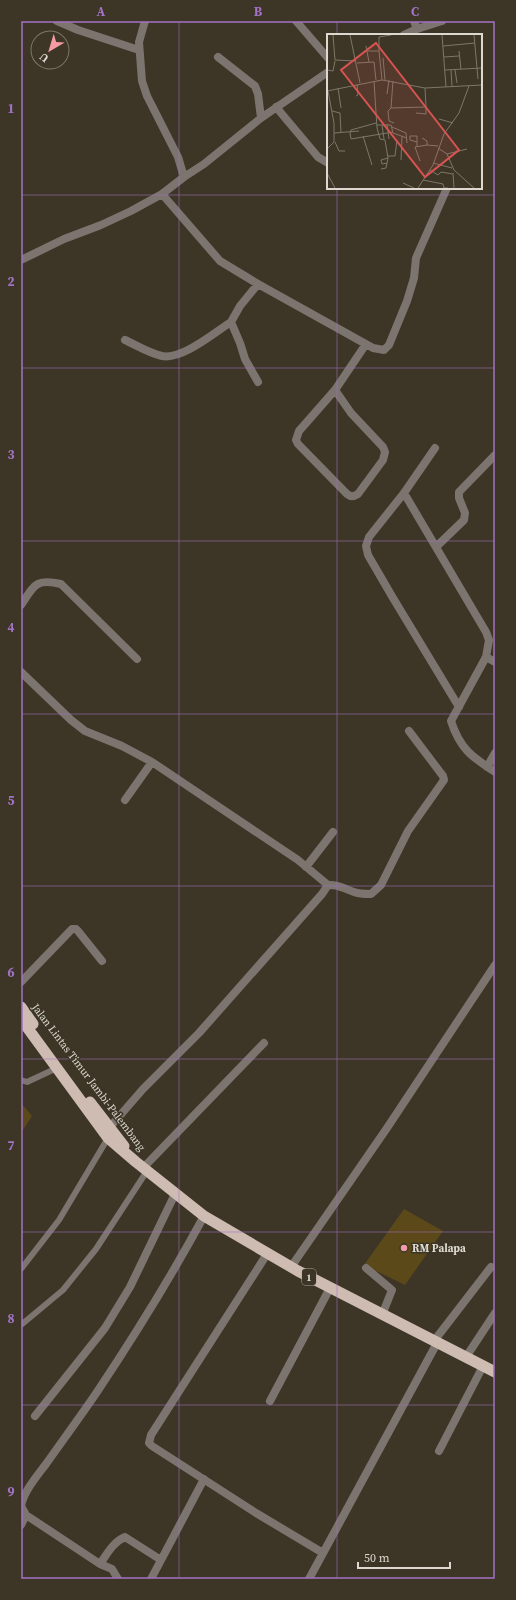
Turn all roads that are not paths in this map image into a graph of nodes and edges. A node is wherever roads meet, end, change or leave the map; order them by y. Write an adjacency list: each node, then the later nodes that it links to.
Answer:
1 (57, 21): 7 (street)
2 (145, 21): 7 (street)
3 (296, 21): 9 (street)
4 (442, 21): 5 (street)
5 (416, 25): 6 (street)
6 (405, 34)
7 (139, 50): 14 (street)
8 (218, 57): 12 (street)
9 (327, 57)
10 (327, 73): 11 (street)
11 (276, 107): 12 (street); 13 (street)
12 (261, 118): 14 (street)
13 (327, 162)
14 (184, 177): 16 (street)
15 (447, 189): 21 (street)
16 (162, 194): 17 (street); 18 (street)
17 (21, 260)
18 (258, 284): 19 (street); 21 (street)
19 (230, 322): 20 (street); 22 (street)
20 (125, 340)
21 (366, 344): 23 (street)
22 (258, 382)
23 (335, 390): 23 (street)
24 (435, 448): 26 (street)
25 (495, 455): 27 (street)
26 (404, 493): 27 (street); 33 (street)
27 (436, 547): 29 (street)
28 (21, 605): 30 (street)
29 (486, 656): 31 (street); 33 (street)
30 (137, 659)
31 (495, 662)
32 (21, 672): 36 (street)
33 (459, 707): 37 (street)
34 (409, 731): 42 (street)
35 (495, 752): 37 (street)
36 (152, 762): 39 (street); 41 (street)
37 (487, 767): 38 (street)
38 (495, 772)
39 (125, 800)
40 (333, 832): 41 (street)
41 (306, 867): 42 (street)
42 (328, 884): 51 (street)
43 (102, 961): 45 (street)
44 (495, 965): 57 (street)
45 (21, 982)
46 (21, 1008): 51 (highway, Jalan Lintas Timur Jambi-Palembang / 1)
47 (21, 1019): 49 (highway, Jalan Lintas Timur Jambi-Palembang / 1)
48 (264, 1042): 53 (street)
49 (57, 1068): 50 (lane); 52 (highway, Jalan Lintas Timur Jambi-Palembang / 1)
50 (21, 1080)
51 (110, 1127): 53 (highway, Jalan Lintas Timur Jambi-Palembang / 1)
52 (108, 1138): 53 (highway, Jalan Lintas Timur Jambi-Palembang / 1); 60 (lane)
53 (142, 1167): 54 (highway, Jalan Lintas Timur Jambi-Palembang / 1); 64 (lane)
54 (175, 1194): 55 (highway, Jalan Lintas Timur Jambi-Palembang / 1); 70 (street)
55 (204, 1216): 56 (highway, Jalan Lintas Timur Jambi-Palembang / 1); 73 (street)
56 (266, 1254): 57 (highway, Jalan Lintas Timur Jambi-Palembang / 1); 72 (street)
57 (291, 1267): 61 (highway, Jalan Lintas Timur Jambi-Palembang / 1)
58 (491, 1267): 65 (street)
59 (366, 1268): 63 (street)
60 (21, 1269)
61 (330, 1288): 63 (highway, Jalan Lintas Timur Jambi-Palembang / 1); 69 (street)
62 (495, 1313): 66 (street)
63 (382, 1315): 65 (highway, Jalan Lintas Timur Jambi-Palembang / 1)
64 (21, 1325)
65 (435, 1342): 66 (highway, Jalan Lintas Timur Jambi-Palembang / 1); 76 (street)
66 (466, 1357): 67 (highway, Jalan Lintas Timur Jambi-Palembang / 1)
67 (484, 1366): 68 (highway, Jalan Lintas Timur Jambi-Palembang / 1); 71 (street)
68 (495, 1372)
69 (270, 1402)
70 (35, 1416)
71 (439, 1452)
72 (204, 1479): 76 (street); 77 (street)
73 (21, 1506): 74 (street)
74 (26, 1515): 75 (street); 78 (street)
75 (21, 1525)
76 (323, 1553): 79 (street)
77 (161, 1560): 78 (street); 81 (street)
78 (100, 1564): 80 (street)
79 (313, 1577)
80 (118, 1579)
81 (151, 1579)

